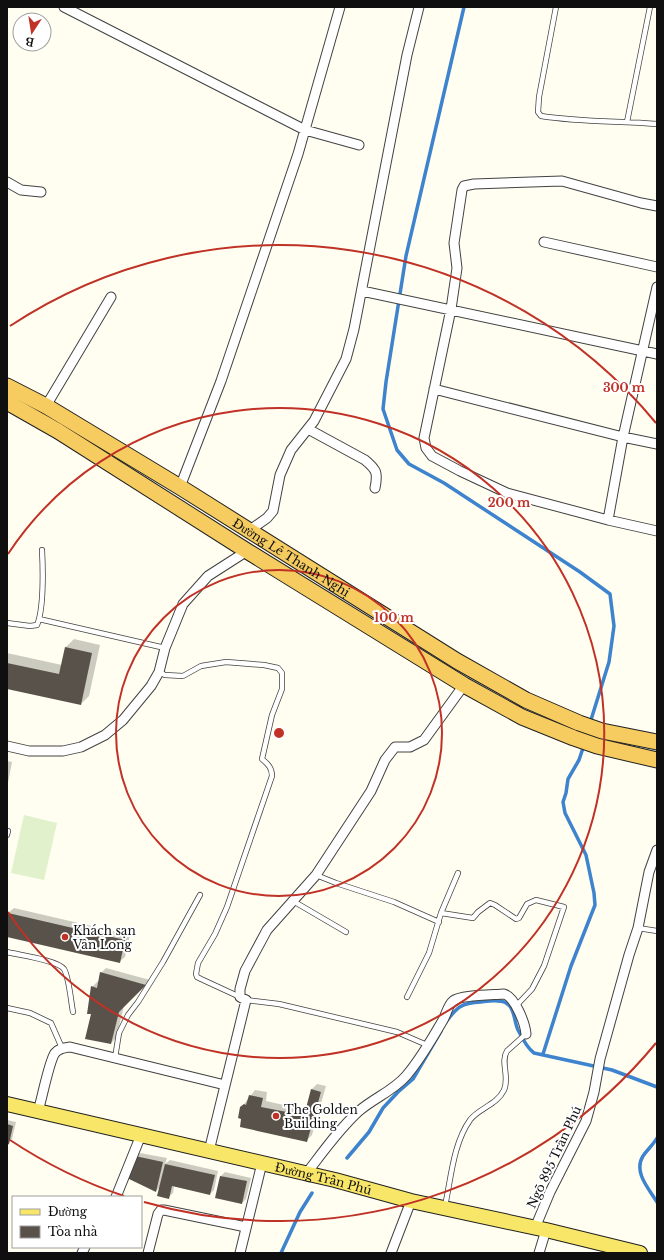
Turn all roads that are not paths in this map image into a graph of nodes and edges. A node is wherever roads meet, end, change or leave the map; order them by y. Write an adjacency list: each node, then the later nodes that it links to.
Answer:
1 (64, 7): 8 (street)
2 (340, 7): 8 (street)
3 (419, 7): 16 (street)
4 (556, 7): 6 (lane)
5 (650, 7): 6 (lane)
6 (627, 122): 7 (lane)
7 (657, 124)
8 (305, 130): 9 (street); 28 (street)
9 (359, 145)
10 (7, 182): 11 (street)
11 (41, 192)
12 (657, 206): 18 (street)
13 (544, 242): 14 (street)
14 (657, 267)
15 (657, 288): 19 (street)
16 (362, 291): 18 (street); 25 (street)
17 (111, 297): 24 (street)
18 (451, 309): 19 (street); 22 (street)
19 (643, 350): 20 (street); 26 (street)
20 (657, 354)
21 (7, 386): 24 (highway, Đường Lê Thanh Nghị)
22 (434, 390): 26 (street); 30 (street)
23 (7, 402): 34 (highway, Đường Lê Thanh Nghị)
24 (46, 406): 28 (highway, Đường Lê Thanh Nghị)
25 (308, 429): 29 (street); 31 (street)
26 (623, 437): 27 (street); 30 (street)
27 (657, 444)
28 (180, 487): 31 (highway, Đường Lê Thanh Nghị)
29 (375, 488)
30 (608, 520): 32 (street)
31 (250, 530): 35 (highway, Đường Lê Thanh Nghị)
32 (657, 531)
33 (42, 550): 36 (lane)
34 (247, 551): 38 (highway, Đường Lê Thanh Nghị); 39 (street)
35 (381, 612): 38 (highway); 42 (highway, Đường Lê Thanh Nghị)
36 (39, 619): 37 (lane); 39 (lane)
37 (7, 623)
38 (371, 627): 41 (highway, Đường Lê Thanh Nghị)
39 (165, 648): 40 (street)
40 (159, 672): 43 (street); 57 (lane)
41 (464, 685): 44 (highway, Đường Lê Thanh Nghị); 47 (street)
42 (657, 742)
43 (7, 746)
44 (657, 760)
45 (657, 850): 52 (street, Ngõ 895 Trần Phú)
46 (458, 873): 50 (lane)
47 (316, 875): 49 (street); 51 (lane)
48 (200, 895): 64 (lane)
49 (293, 901): 54 (lane); 57 (street)
50 (441, 913): 51 (lane); 58 (lane)
51 (439, 922): 56 (lane)
52 (638, 928): 53 (lane); 76 (street, Ngõ 895 Trần Phú)
53 (657, 931)
54 (346, 932)
55 (7, 952): 60 (lane)
56 (407, 997)
57 (243, 998): 62 (lane); 65 (street)
58 (516, 1006): 61 (street); 62 (street)
59 (7, 1008): 63 (lane)
60 (73, 1012)
61 (523, 1036): 74 (lane)
62 (428, 1046): 71 (street)
63 (62, 1048): 64 (street); 67 (street)
64 (115, 1058): 65 (street)
65 (225, 1085): 69 (street)
66 (7, 1104): 67 (main road, Đường Trần Phú)
67 (38, 1111): 68 (main road, Đường Trần Phú)
68 (141, 1135): 69 (main road, Đường Trần Phú); 72 (street)
69 (209, 1151): 70 (main road, Đường Trần Phú)
70 (262, 1163): 71 (main road, Đường Trần Phú); 75 (street)
71 (306, 1174): 73 (main road, Đường Trần Phú)
72 (116, 1196)
73 (410, 1201): 74 (main road, Đường Trần Phú); 79 (street)
74 (445, 1208): 76 (main road, Đường Trần Phú)
75 (246, 1227): 77 (street); 78 (street)
76 (540, 1229): 80 (street, Ngõ 895 Trần Phú); 81 (main road, Đường Trần Phú)
77 (148, 1253)
78 (240, 1253)
79 (391, 1253)
80 (539, 1253)
81 (640, 1253)

